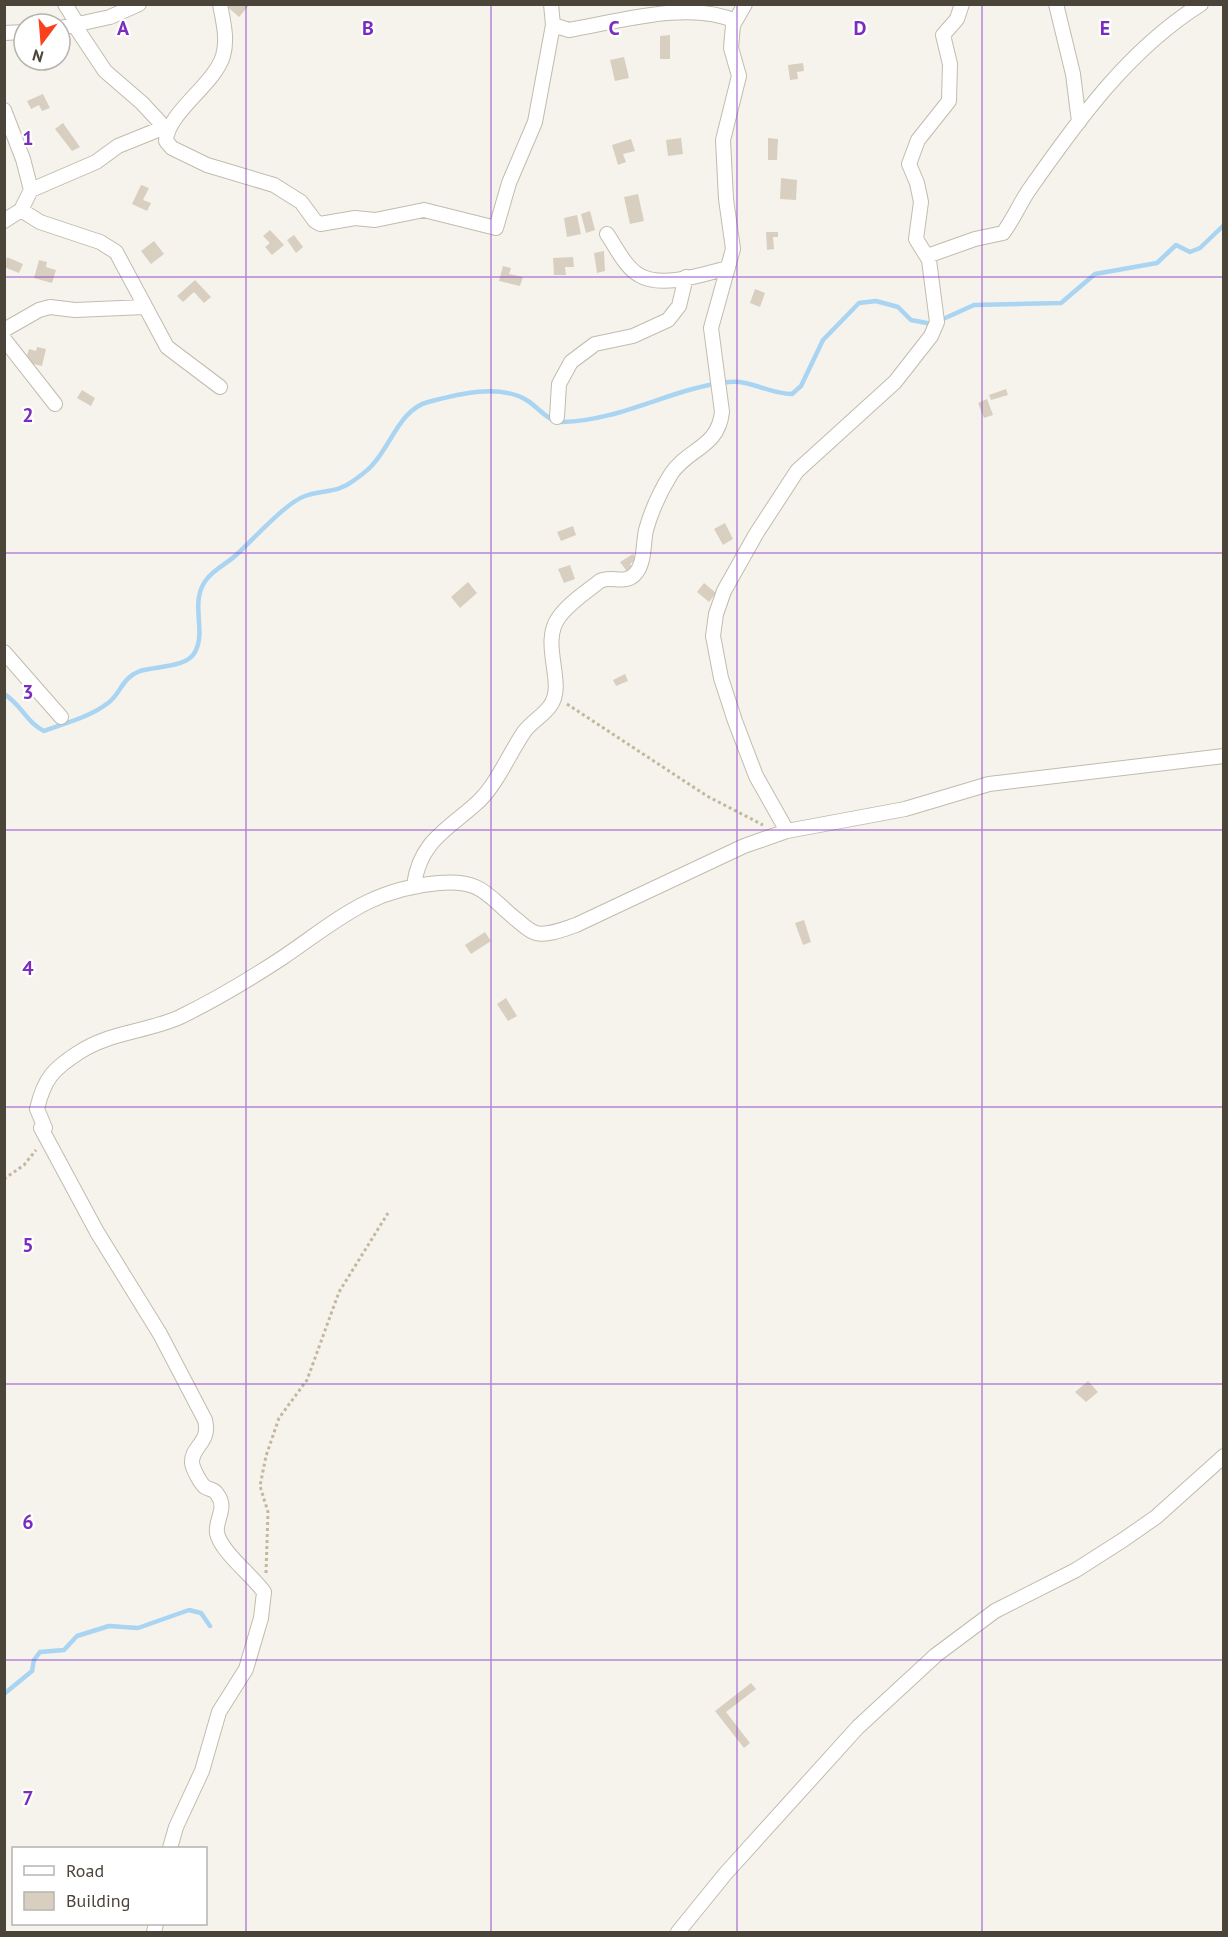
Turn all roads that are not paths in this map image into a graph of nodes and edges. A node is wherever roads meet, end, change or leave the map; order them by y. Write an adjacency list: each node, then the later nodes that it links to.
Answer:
1 (64, 4): 12 (street)
2 (139, 4): 12 (street)
3 (220, 4): 15 (street)
4 (551, 4): 10 (street)
5 (745, 4): 9 (street)
6 (962, 4): 20 (street)
7 (1056, 4): 14 (street)
8 (1201, 4): 14 (street)
9 (735, 21): 10 (street); 21 (street)
10 (554, 24): 15 (street)
11 (72, 26): 12 (street)
12 (76, 26): 15 (street)
13 (4, 111): 16 (street)
14 (1078, 122): 20 (street)
15 (167, 129): 16 (street)
16 (31, 189): 17 (street)
17 (21, 210): 18 (street); 23 (street)
18 (4, 221)
19 (607, 234): 22 (street)
20 (927, 256): 32 (street)
21 (728, 268): 22 (street); 33 (street)
22 (686, 277): 28 (street)
23 (145, 307): 24 (street); 26 (street)
24 (4, 330)
25 (4, 339): 27 (street)
26 (220, 387)
27 (55, 404)
28 (557, 417)
29 (4, 652): 30 (street)
30 (61, 717)
31 (1224, 756): 32 (street)
32 (784, 832): 33 (street)
33 (414, 885): 35 (street)
34 (1224, 1456): 36 (street)
35 (170, 1847)
36 (678, 1932)

